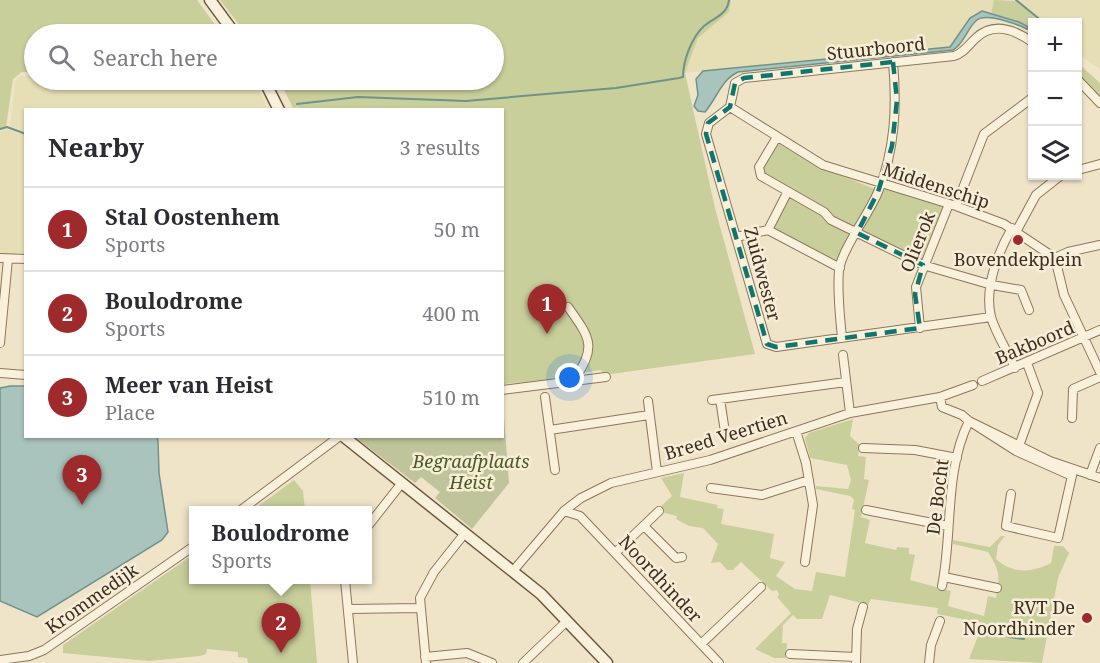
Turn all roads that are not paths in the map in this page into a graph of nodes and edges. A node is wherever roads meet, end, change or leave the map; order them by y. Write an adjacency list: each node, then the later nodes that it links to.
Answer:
1 (210, 0): 2 (street)
2 (228, 24)
3 (1028, 40): 4 (street, Stuurboord)
4 (893, 62): 9 (street, Stuurboord); 15 (street)
5 (1082, 85): 8 (street)
6 (269, 90): 10 (street)
7 (1028, 101): 17 (street, Olierok)
8 (1100, 103)
9 (730, 107): 11 (street, Middenschip); 21 (street, Zuidwester)
10 (278, 108)
11 (777, 137): 15 (street, Middenschip); 16 (street)
12 (1100, 164): 13 (street)
13 (1082, 169)
14 (1055, 180): 18 (street)
15 (881, 183): 17 (street, Middenschip); 20 (street)
16 (787, 193): 19 (street); 20 (street)
17 (953, 205): 18 (street, Middenschip); 26 (street, Olierok)
18 (1014, 229): 24 (street, Middenschip); 28 (street)
19 (768, 230): 21 (street); 27 (street)
20 (857, 233): 26 (street); 27 (street)
21 (736, 237): 34 (street, Zuidwester)
22 (1100, 245): 24 (street)
23 (4, 258): 25 (street); 36 (street)
24 (1055, 258): 35 (street)
25 (24, 259)
26 (923, 265): 28 (street); 32 (street, Olierok)
27 (840, 268): 34 (street)
28 (992, 285): 30 (street); 31 (street)
29 (568, 308): 44 (street)
30 (1029, 310)
31 (992, 317): 32 (street, Zuidwester); 39 (street)
32 (920, 328): 34 (street, Zuidwester)
33 (1100, 330): 35 (street, Bakboord)
34 (842, 338)
35 (1083, 339): 38 (street, Bakboord); 42 (street)
36 (0, 343)
37 (843, 355): 46 (street)
38 (1028, 363): 39 (street, Bakboord); 61 (street)
39 (1016, 368): 45 (street, Bakboord)
40 (0, 373): 41 (street)
41 (24, 375)
42 (1100, 375): 54 (street)
43 (606, 377): 44 (street)
44 (573, 381): 48 (street)
45 (982, 381)
46 (846, 382): 52 (street); 58 (street)
47 (973, 385): 50 (street)
48 (504, 390)
49 (544, 397): 56 (street)
50 (940, 397): 52 (street, Breed Veertien); 55 (street)
51 (648, 401): 53 (street)
52 (850, 414): 57 (street, Breed Veertien)
53 (649, 415): 56 (street); 66 (street)
54 (1072, 418)
55 (969, 422): 61 (street); 64 (street, De Bocht); 67 (street)
56 (550, 430): 65 (street)
57 (796, 431): 66 (street, Breed Veertien); 70 (street)
58 (725, 432)
59 (338, 438): 75 (street)
60 (344, 438): 71 (street)
61 (1019, 446): 67 (street)
62 (863, 448): 64 (street)
63 (1100, 448): 68 (street)
64 (957, 458): 82 (street, De Bocht)
65 (555, 470)
66 (657, 472): 74 (street, Breed Veertien)
67 (1072, 473): 68 (street); 73 (street)
68 (1090, 475): 69 (street)
69 (1100, 478)
70 (809, 480): 72 (street); 87 (street)
71 (401, 484): 80 (street); 83 (street)
72 (711, 488)
73 (1011, 494)
74 (581, 498): 77 (street, Breed Veertien); 79 (street)
75 (247, 506)
76 (866, 510): 82 (street)
77 (564, 511): 79 (street, Noordhinder); 88 (street, Breed Veertien)
78 (659, 511): 81 (street)
79 (580, 516): 85 (street, Noordhinder)
80 (372, 521)
81 (644, 526): 85 (street); 86 (street)
82 (948, 526): 89 (street, De Bocht)
83 (465, 534): 88 (street); 95 (street)
84 (189, 549): 101 (street, Krommedijk)
85 (615, 553): 99 (street, Noordhinder)
86 (682, 557)
87 (805, 562)
88 (513, 571): 97 (street)
89 (944, 577): 91 (street, De Bocht); 93 (street)
90 (346, 584): 96 (street)
91 (942, 586)
92 (761, 587): 99 (street)
93 (997, 588)
94 (863, 607): 103 (street)
95 (419, 608): 96 (street); 102 (street)
96 (348, 609): 104 (street)
97 (567, 621): 106 (street); 107 (street)
98 (940, 621): 109 (street)
99 (701, 644): 108 (street, Noordhinder)
100 (790, 654): 103 (street)
101 (0, 660)
102 (425, 660): 105 (street)
103 (856, 660)
104 (353, 663)
105 (492, 663)
106 (523, 663)
107 (606, 663)
108 (719, 663)
109 (929, 663)

